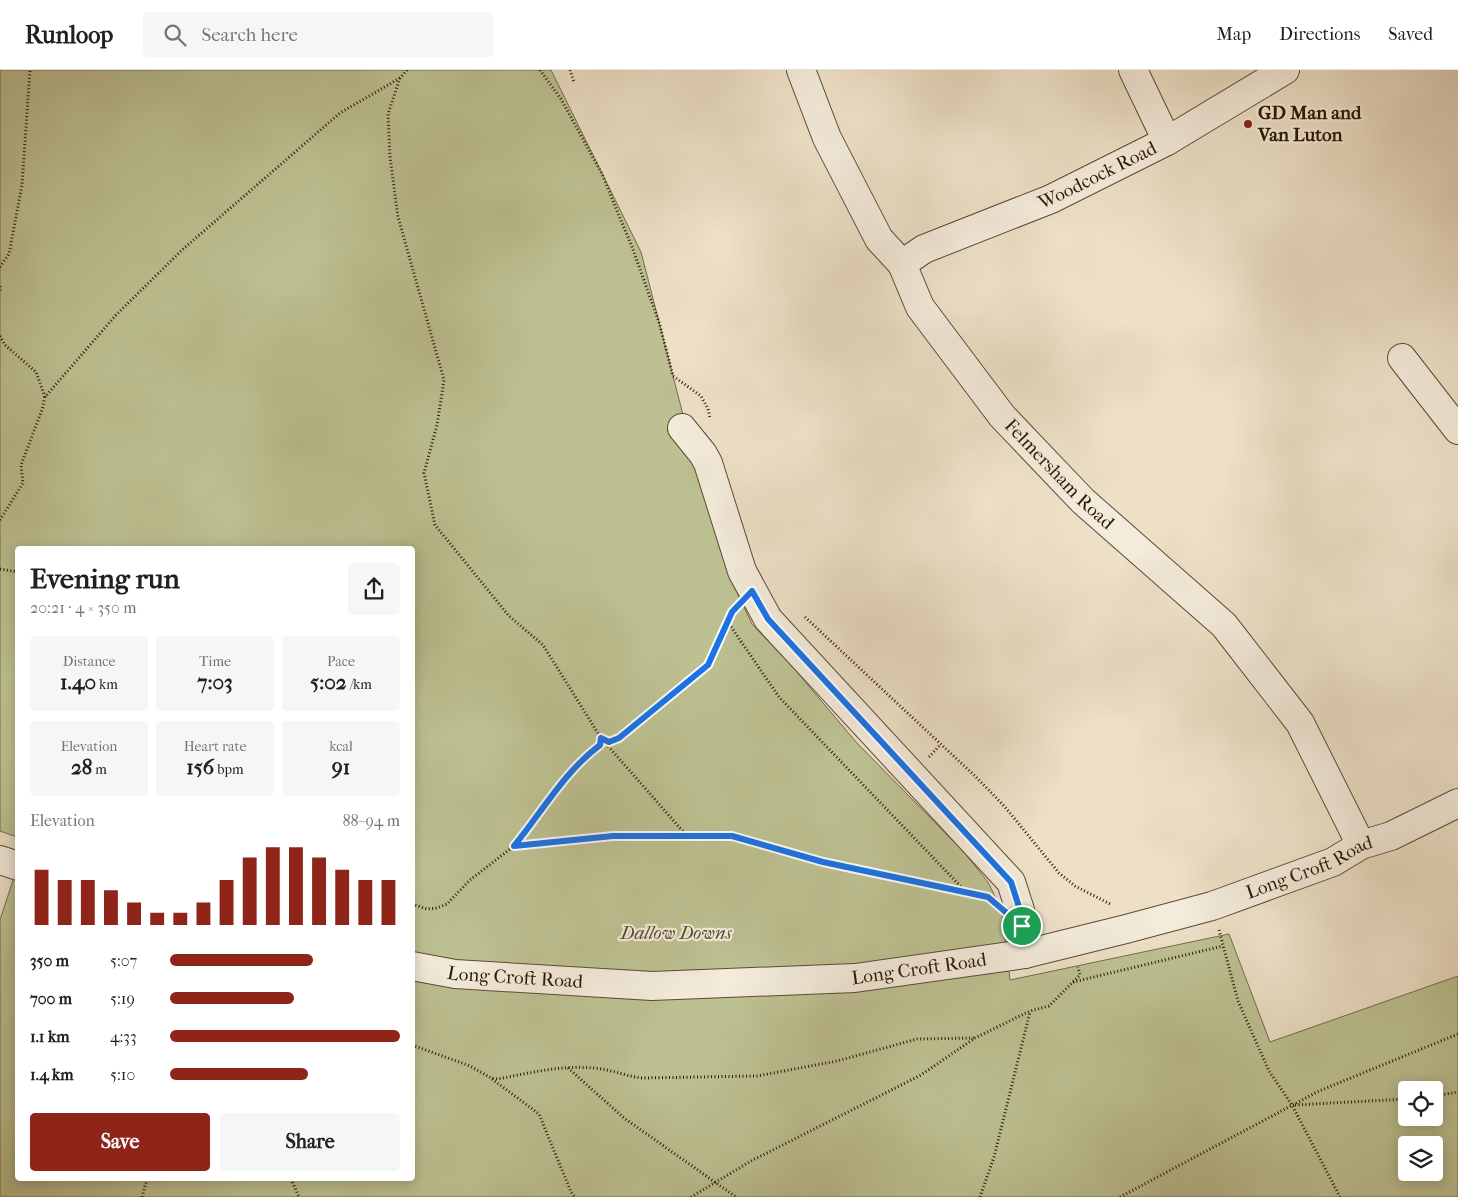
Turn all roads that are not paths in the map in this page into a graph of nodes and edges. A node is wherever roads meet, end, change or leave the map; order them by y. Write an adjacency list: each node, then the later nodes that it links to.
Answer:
1 (801, 70): 5 (street, Felmersham Road)
2 (1133, 70): 4 (street)
3 (1285, 70): 4 (street, Woodcock Road)
4 (1168, 141): 5 (street, Woodcock Road)
5 (902, 264): 10 (street, Felmersham Road)
6 (1402, 358): 7 (street)
7 (1458, 430)
8 (697, 434): 13 (street)
9 (1458, 803): 10 (street, Long Croft Road)
10 (1361, 845): 13 (street, Long Croft Road)
11 (0, 860): 12 (street)
12 (15, 865)
13 (1026, 954): 14 (street, Long Croft Road)
14 (415, 967)

